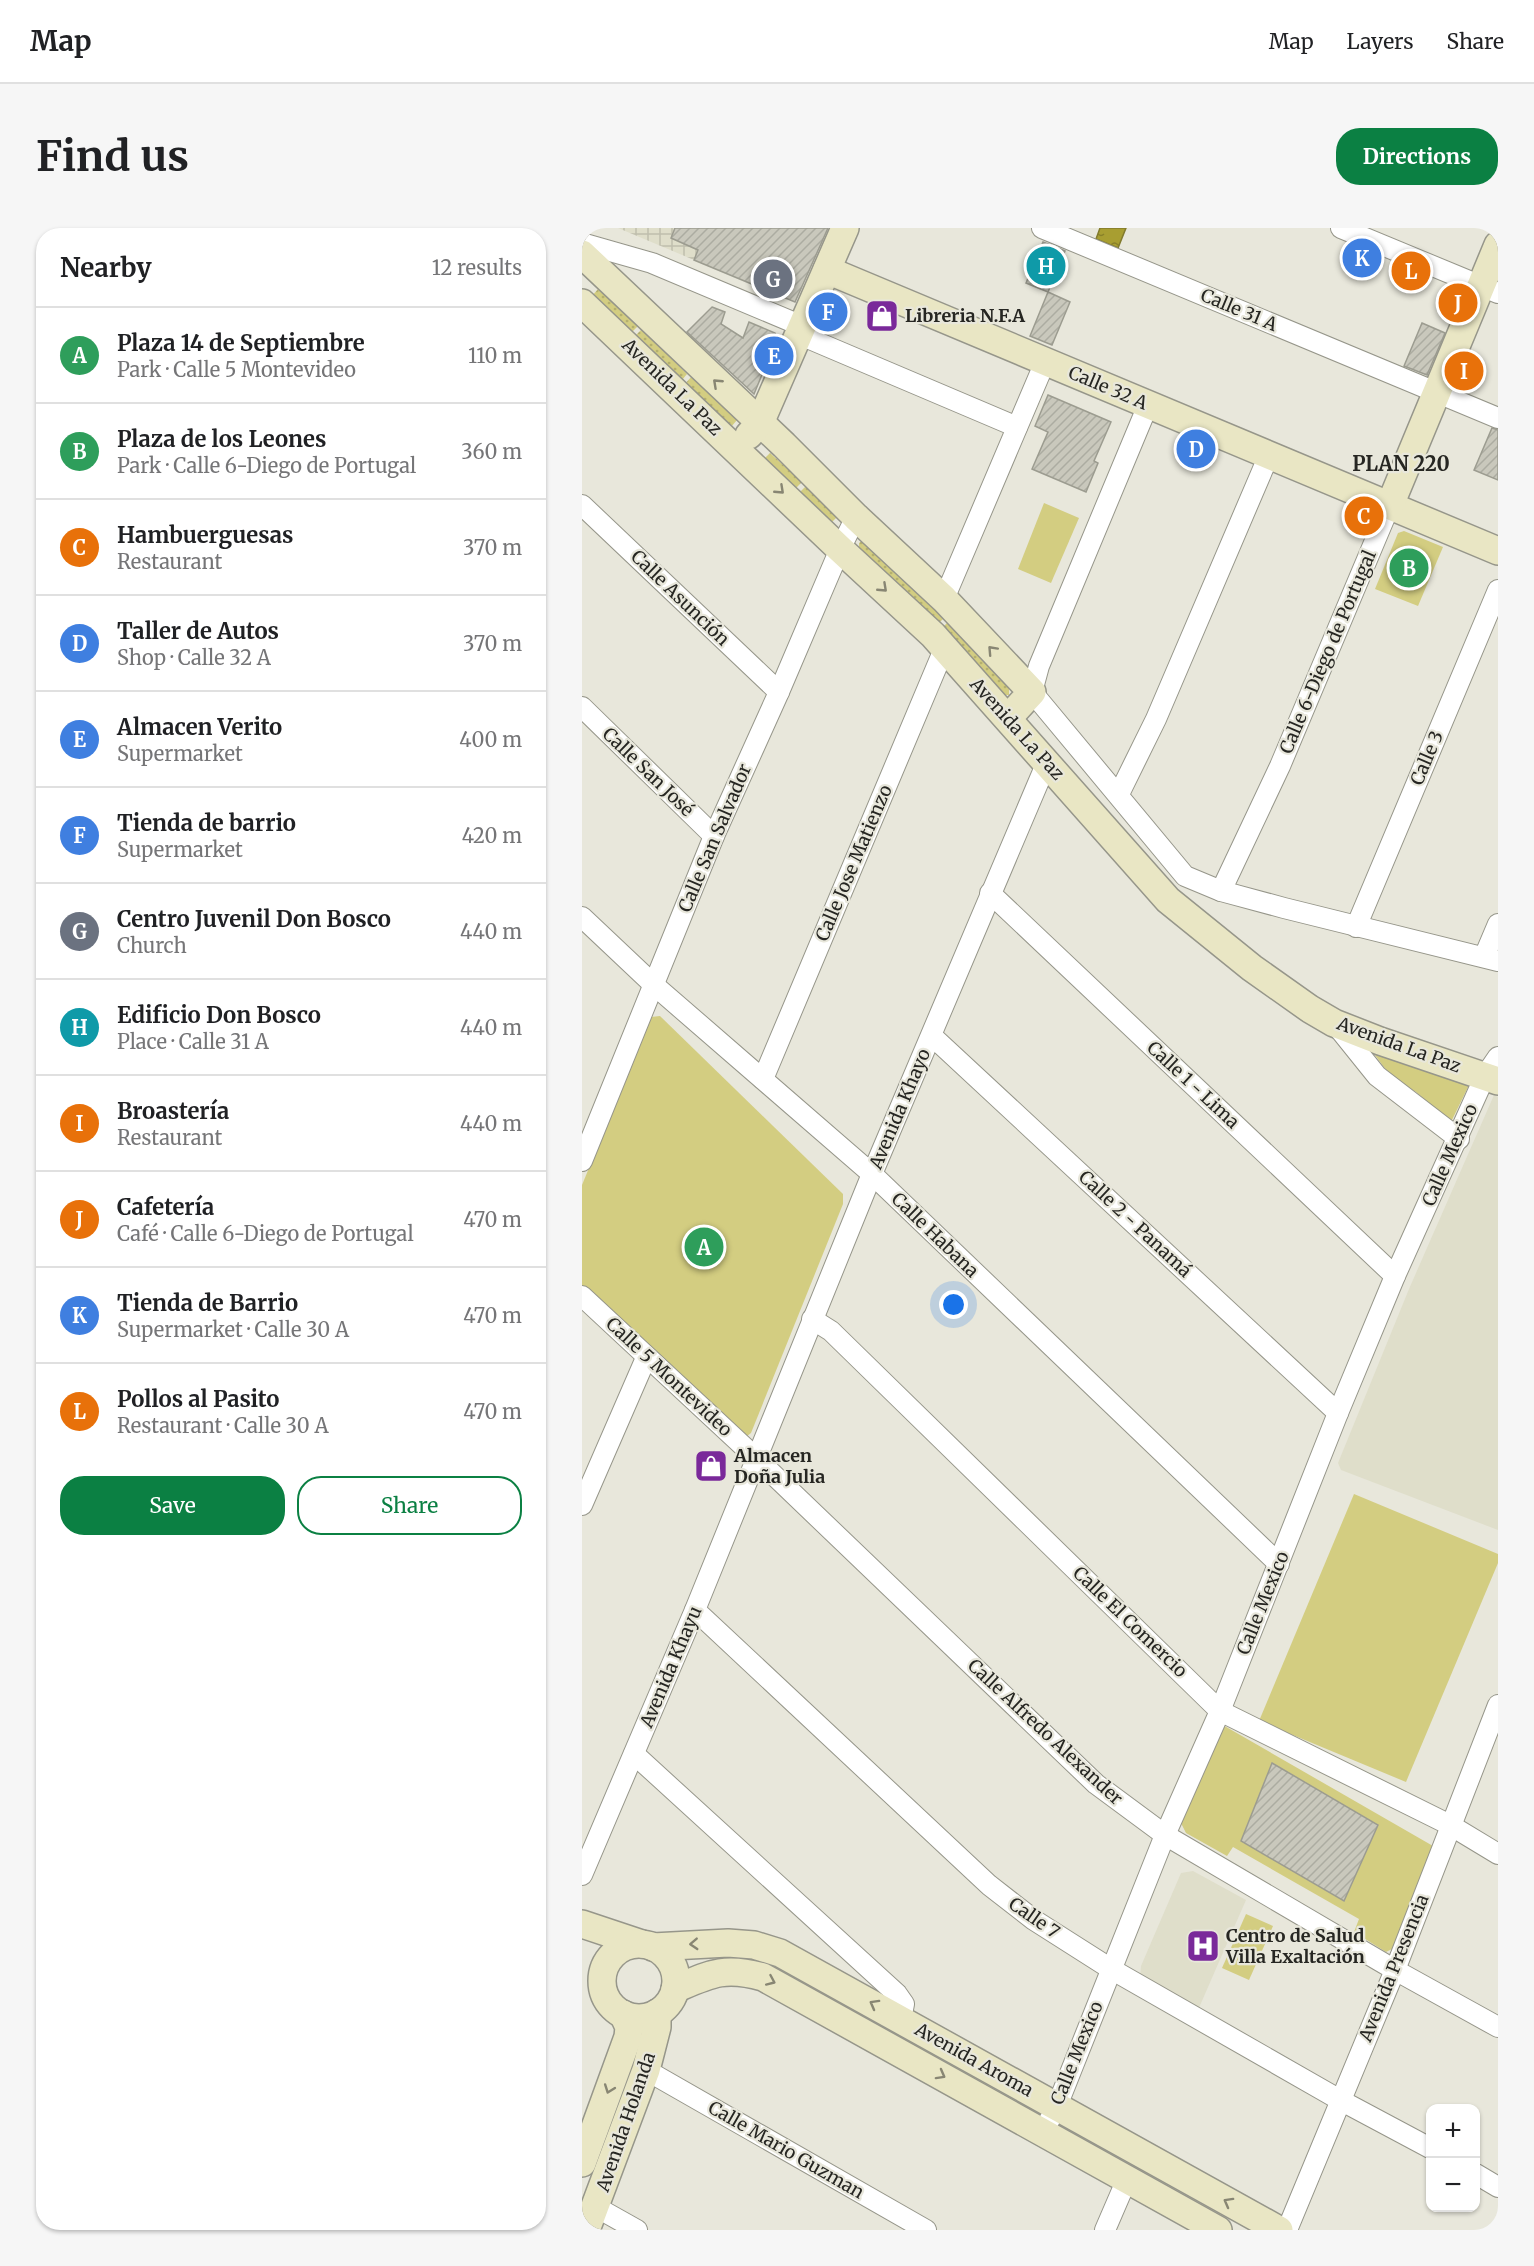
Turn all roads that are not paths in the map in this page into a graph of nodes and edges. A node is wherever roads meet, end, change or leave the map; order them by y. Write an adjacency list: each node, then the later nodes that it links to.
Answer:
1 (845, 228): 8 (street)
2 (1042, 228): 13 (street, Calle 31 A)
3 (1341, 228): 4 (street)
4 (1379, 235): 9 (street)
5 (582, 243): 11 (street)
6 (1498, 245): 9 (street, Calle 6-Diego de Portugal)
7 (582, 254): 16 (street, Avenida La Paz, one-way to 7)
8 (827, 270): 11 (street); 12 (street, Calle 32 A)
9 (1489, 290): 13 (street, Calle 6-Diego de Portugal)
10 (582, 303): 18 (street, Avenida La Paz)
11 (800, 330): 16 (street); 17 (street)
12 (1045, 362): 14 (street, Calle 32 A); 17 (street)
13 (1437, 392): 15 (street, Calle 31 A); 21 (street, Calle 6-Diego de Portugal)
14 (1148, 405): 19 (street, Calle 32 A); 29 (street)
15 (1498, 418)
16 (760, 423): 18 (street); 22 (street, Avenida La Paz)
17 (1017, 427): 26 (street)
18 (737, 450): 23 (street, Avenida La Paz, one-way to 23)
19 (1269, 455): 21 (street, Calle 32 A); 33 (street)
20 (582, 505): 28 (street, Calle Asunción)
21 (1390, 505): 24 (street, Calle 32 A); 35 (street, Calle 6-Diego de Portugal)
22 (856, 517): 23 (street, Calle San Salvador); 26 (street, Avenida La Paz)
23 (840, 549): 27 (street, Avenida La Paz, one-way to 27); 28 (street, Calle San Salvador)
24 (1498, 551)
25 (1498, 590): 39 (street, Calle 3)
26 (944, 599): 29 (street, Avenida La Paz, one-way to 26)
27 (945, 647): 31 (street, Avenida La Paz); 45 (street, Calle Jose Matienzo)
28 (779, 692): 34 (street, Calle San Salvador)
29 (1032, 692): 31 (street); 33 (street, Avenida La Paz)
30 (582, 707): 34 (street, Calle San José)
31 (1008, 718): 32 (street, Avenida La Paz)
32 (1047, 762): 36 (street, Avenida Khayo); 42 (street, Avenida La Paz)
33 (1119, 794): 35 (street, Avenida La Paz)
34 (714, 836): 41 (street, Calle San Salvador)
35 (1221, 891): 39 (street, Avenida La Paz)
36 (990, 893): 43 (street, Avenida Khayo); 50 (street, Calle 1 - Lima)
37 (582, 917): 41 (street, Calle Habana)
38 (1498, 924): 40 (street)
39 (1356, 927): 40 (street, Avenida La Paz)
40 (1491, 959)
41 (654, 985): 45 (street, Calle Habana); 46 (street, Calle San Salvador)
42 (1334, 1023): 44 (street, Avenida La Paz); 47 (street)
43 (932, 1036): 49 (street, Avenida Khayo); 54 (street, Calle 2 - Panamá)
44 (1494, 1071): 47 (street, Calle Mexico)
45 (763, 1079): 49 (street, Calle Habana)
46 (590, 1118): 48 (street, Calle San Salvador)
47 (1458, 1139): 50 (street, Calle Mexico)
48 (582, 1161)
49 (872, 1174): 52 (street, Avenida Khayo); 57 (street, Calle Habana)
50 (1395, 1276): 54 (street, Calle Mexico)
51 (582, 1296): 53 (street, Calle 5 Montevideo)
52 (812, 1319): 55 (street, Avenida Khayo); 60 (street, Calle El Comercio)
53 (646, 1358): 55 (street, Calle 5 Montevideo); 56 (street)
54 (1338, 1413): 57 (street, Calle Mexico)
55 (756, 1458): 58 (street, Avenida Khayu); 63 (street, Calle Alfredo Alexander)
56 (582, 1505)
57 (1279, 1564): 60 (street, Calle Mexico)
58 (695, 1610): 61 (street, Avenida Khayu); 68 (street, Calle 7)
59 (1498, 1705): 62 (street, Avenida Presencia)
60 (1220, 1711): 62 (street, Calle El Comercio); 63 (street, Calle Mexico)
61 (634, 1755): 65 (street, Avenida Khayu); 74 (street)
62 (1450, 1825): 64 (street, Calle El Comercio); 69 (street, Avenida Presencia)
63 (1165, 1835): 68 (street, Calle Mexico); 69 (street, Calle Alfredo Alexander)
64 (1498, 1854)
65 (582, 1875)
66 (582, 1924): 67 (street, Avenida Aroma)
67 (647, 1945): 71 (street); 72 (street); 74 (street, Avenida Aroma, one-way to 67)
68 (1111, 1969): 78 (street, Calle 7); 79 (street, Calle Mexico)
69 (1395, 1970): 75 (street, Calle Alfredo Alexander); 78 (street, Avenida Presencia)
70 (582, 1975): 72 (street)
71 (675, 1989): 73 (street); 80 (street, Avenida Aroma, one-way to 80)
72 (616, 2008): 73 (street); 76 (street, Avenida Holanda)
73 (657, 2013): 77 (street, Avenida Holanda)
74 (901, 2019): 79 (street, Avenida Aroma)
75 (1498, 2026)
76 (624, 2048): 77 (street); 82 (street, Avenida Holanda, one-way to 82)
77 (648, 2064): 86 (street, Avenida Holanda); 88 (street, Calle Mario Guzman)
78 (1340, 2100): 81 (street, Calle 7); 92 (street, Avenida Presencia)
79 (1057, 2106): 80 (street, Calle Mexico); 91 (street, Avenida Aroma, one-way to 79)
80 (1043, 2132): 84 (street, Avenida Aroma)
81 (1426, 2145)
82 (582, 2163)
83 (1480, 2176): 85 (street)
84 (1127, 2179): 89 (street); 90 (street, Avenida Aroma)
85 (1498, 2187)
86 (591, 2218): 87 (street)
87 (637, 2230)
88 (926, 2230)
89 (1106, 2230)
90 (1218, 2230)
91 (1279, 2230)
92 (1287, 2230)

